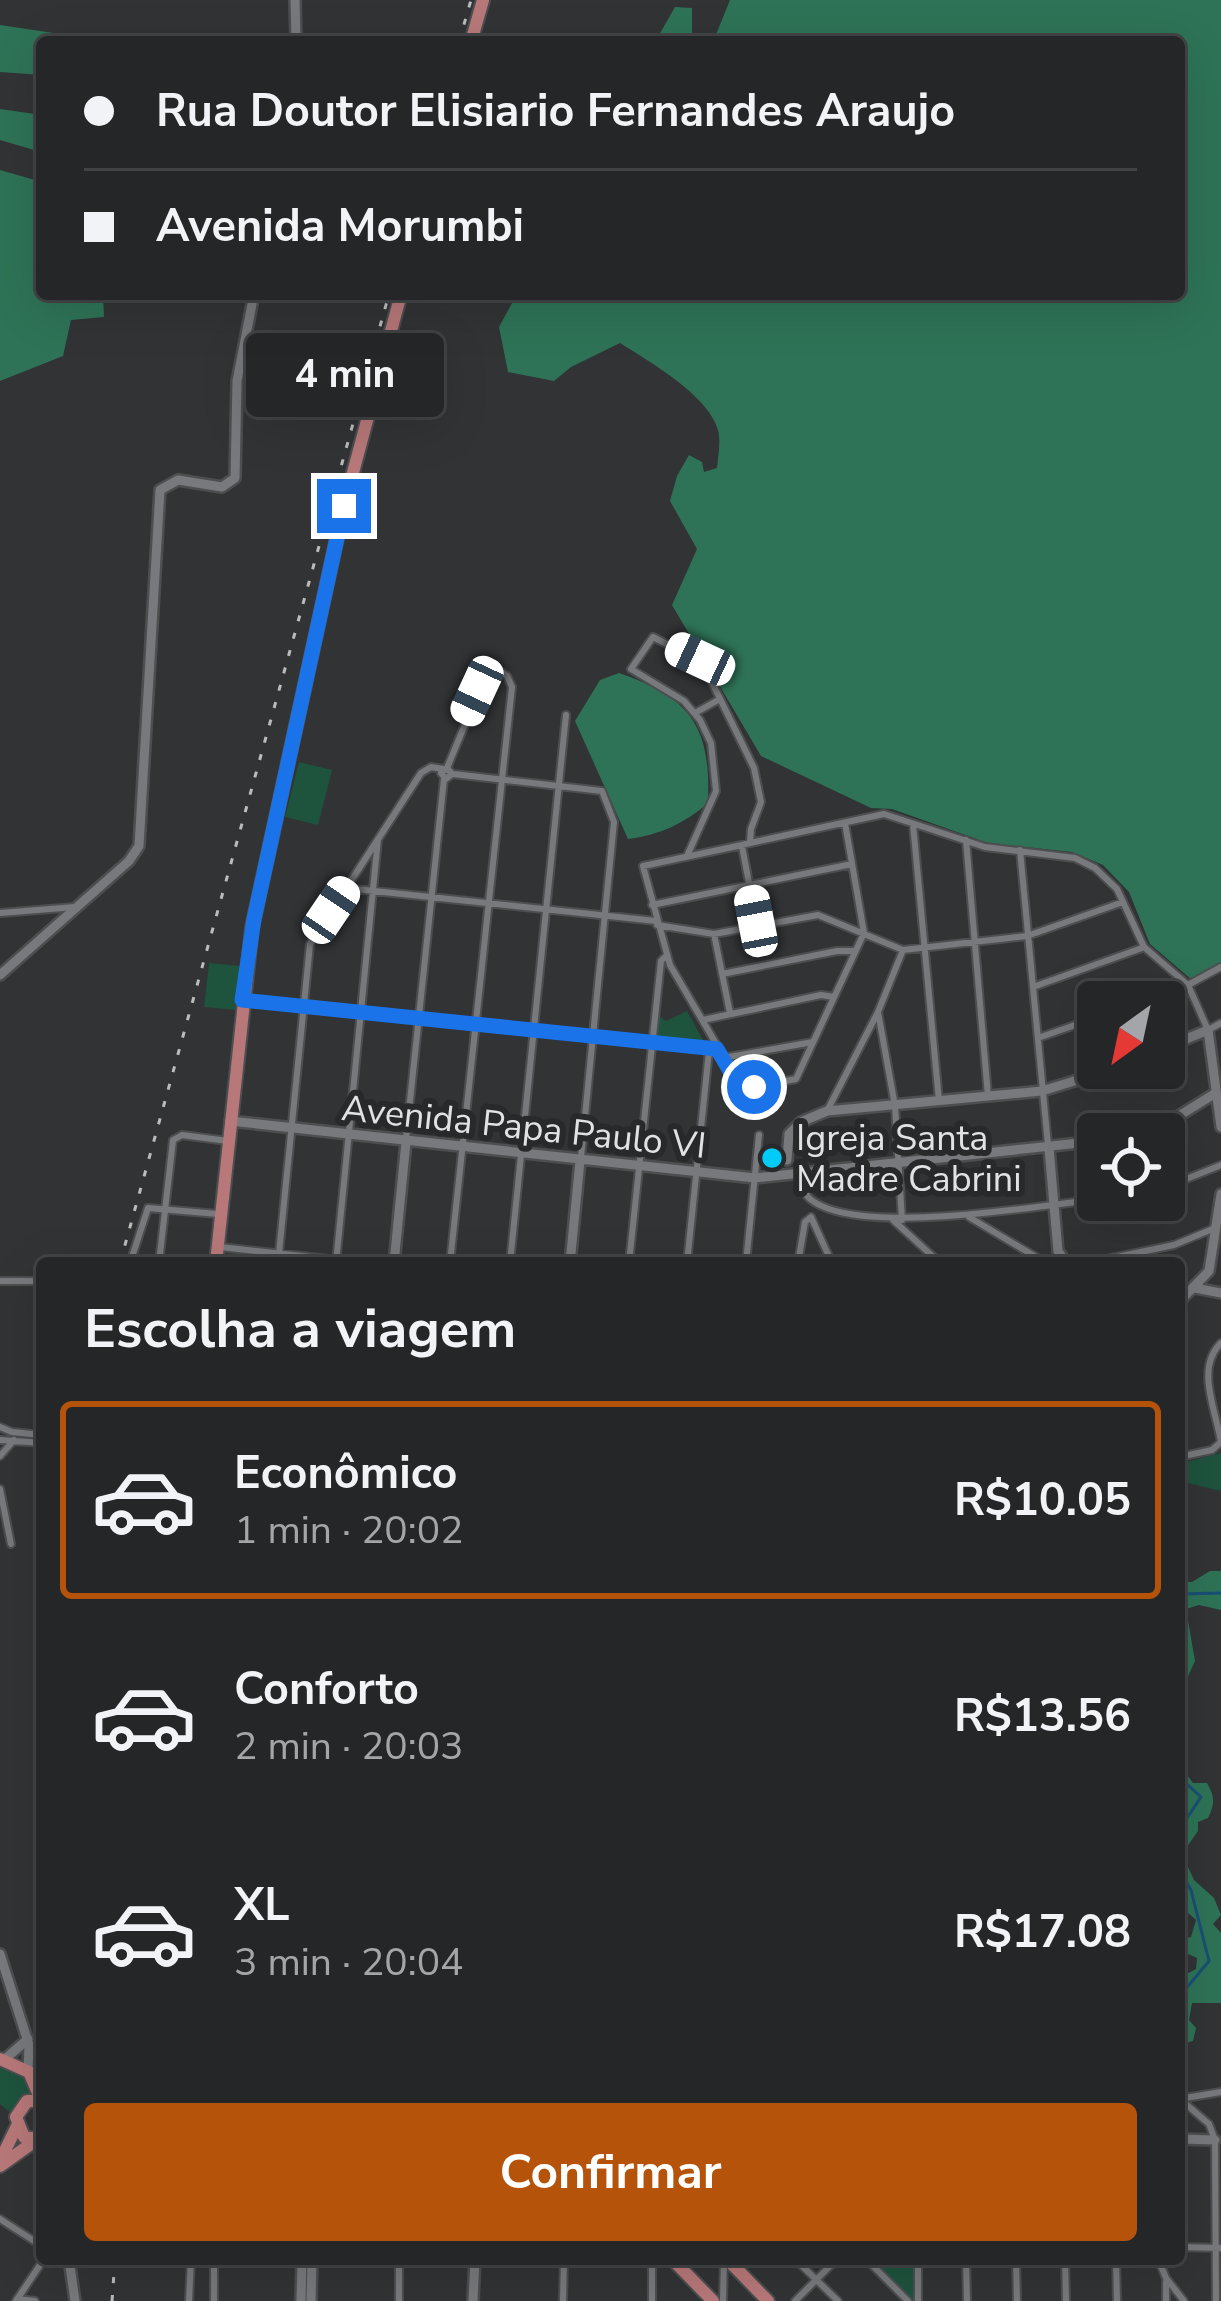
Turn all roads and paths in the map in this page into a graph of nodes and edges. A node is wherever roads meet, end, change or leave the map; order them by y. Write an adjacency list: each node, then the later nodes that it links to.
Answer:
1 (295, 0): 3 (main road)
2 (483, 0): 4 (main road)
3 (296, 36)
4 (473, 36)
5 (253, 300): 28 (main road)
6 (399, 300): 50 (main road)
7 (720, 699): 8 (street); 8 (street); 17 (street)
8 (695, 713): 19 (street)
9 (566, 716): 12 (street)
10 (446, 773): 11 (street); 11 (street); 15 (street); 24 (street)
11 (502, 782): 12 (street); 26 (street)
12 (559, 787): 29 (street); 31 (street)
13 (845, 823): 14 (street); 17 (street); 20 (street)
14 (913, 824): 16 (street); 38 (street)
15 (379, 835): 22 (street); 23 (street)
16 (966, 840): 18 (street); 37 (street)
17 (746, 844): 19 (street); 21 (street)
18 (1020, 850): 25 (street); 36 (street)
19 (687, 857): 27 (street)
20 (852, 864): 21 (street); 34 (street)
21 (749, 885): 27 (street); 33 (street)
22 (346, 888): 23 (street); 51 (street)
23 (374, 890): 24 (street); 52 (street)
24 (431, 896): 26 (street); 55 (street)
25 (1123, 902): 36 (street); 39 (street)
26 (489, 904): 29 (street); 59 (street)
27 (652, 904): 32 (street)
28 (75, 908): 30 (street); 45 (main road)
29 (546, 910): 31 (street); 61 (street)
30 (0, 913)
31 (605, 915): 32 (street); 62 (street)
32 (656, 923): 35 (street); 42 (street)
33 (757, 925): 34 (street); 35 (street)
34 (864, 933): 40 (street); 41 (street)
35 (714, 934): 44 (street)
36 (1027, 936): 37 (street); 48 (street)
37 (972, 941): 38 (street); 72 (street)
38 (923, 945): 40 (street); 73 (street)
39 (1144, 947): 46 (street); 48 (street)
40 (903, 950): 53 (street)
41 (855, 951): 44 (street); 49 (street)
42 (666, 956): 56 (street); 66 (street)
43 (1221, 967): 46 (street)
44 (722, 974): 54 (street)
45 (0, 975)
46 (1188, 985): 47 (street); 60 (street)
47 (1185, 986)
48 (1033, 987): 63 (street)
49 (834, 997): 54 (street); 65 (street)
50 (242, 1000): 51 (street); 78 (main road)
51 (304, 1007): 52 (street); 80 (street)
52 (361, 1012): 55 (street); 81 (street)
53 (878, 1012): 69 (street); 74 (street)
54 (730, 1015): 56 (street)
55 (417, 1020): 59 (street); 84 (street)
56 (701, 1021): 67 (street)
57 (1221, 1023): 60 (street)
58 (1077, 1024): 63 (street)
59 (477, 1025): 61 (street); 86 (street)
60 (1208, 1030): 64 (main road); 71 (main road)
61 (535, 1031): 62 (street); 88 (street)
62 (596, 1037): 66 (street); 90 (street)
63 (1037, 1038): 70 (street)
64 (1185, 1039)
65 (813, 1042): 67 (street); 67 (street)
66 (652, 1045): 67 (street); 93 (street)
67 (716, 1053): 95 (street)
68 (1077, 1080): 70 (main road)
69 (840, 1088): 75 (street); 76 (street)
70 (1042, 1090): 72 (main road); 87 (street)
71 (1218, 1092): 77 (main road); 79 (main road)
72 (988, 1096): 73 (main road)
73 (940, 1101): 74 (main road)
74 (895, 1106): 75 (main road); 91 (street)
75 (848, 1109): 76 (main road)
76 (827, 1112): 89 (main road)
77 (1180, 1113)
78 (230, 1121): 80 (main road, Avenida Papa Paulo VI); 83 (main road)
79 (1221, 1127)
80 (293, 1128): 81 (main road, Avenida Papa Paulo VI); 112 (street)
81 (349, 1134): 84 (main road, Avenida Papa Paulo VI); 113 (street)
82 (759, 1136): 97 (street)
83 (228, 1141): 102 (street); 103 (main road)
84 (406, 1142): 86 (main road, Avenida Papa Paulo VI); 114 (main road)
85 (1077, 1145): 87 (main road, Avenida Papa Paulo VI)
86 (466, 1148): 88 (main road, Avenida Papa Paulo VI); 115 (street)
87 (1049, 1148): 91 (main road, Avenida Papa Paulo VI); 101 (main road)
88 (521, 1155): 90 (main road, Avenida Papa Paulo VI); 116 (street)
89 (787, 1160): 94 (main road); 96 (main road)
90 (580, 1161): 93 (main road, Avenida Papa Paulo VI); 117 (main road)
91 (900, 1163): 94 (main road, Avenida Papa Paulo VI); 105 (street)
92 (1221, 1166): 98 (street)
93 (639, 1167): 95 (main road, Avenida Papa Paulo VI); 118 (street)
94 (805, 1172): 96 (main road, Avenida Papa Paulo VI); 105 (street)
95 (697, 1173): 97 (main road, Avenida Papa Paulo VI); 119 (street)
96 (777, 1176): 97 (main road, Avenida Papa Paulo VI)
97 (755, 1178): 120 (street)
98 (1185, 1179)
99 (1221, 1194): 106 (main road)
100 (1077, 1201): 101 (street)
101 (1054, 1204): 104 (street); 125 (main road)
102 (165, 1209): 103 (street); 108 (street); 109 (street)
103 (221, 1214): 107 (main road)
104 (966, 1215): 105 (street); 124 (street)
105 (898, 1220): 123 (street)
106 (1215, 1228): 126 (street); 127 (main road)
107 (218, 1246): 110 (main road); 111 (street)
108 (132, 1257)
109 (160, 1257)
110 (217, 1257)
111 (274, 1257)
112 (279, 1257)
113 (337, 1257)
114 (395, 1257)
115 (451, 1257)
116 (511, 1257)
117 (571, 1257)
118 (630, 1257)
119 (688, 1257)
120 (747, 1257)
121 (800, 1257): 122 (street)
122 (829, 1257)
123 (934, 1257)
124 (1036, 1257)
125 (1061, 1257)
126 (1117, 1257)
127 (1209, 1271): 130 (main road); 131 (main road)
128 (36, 1281): 129 (street)
129 (0, 1282)
130 (1195, 1288): 131 (main road); 132 (main road)
131 (1221, 1291)
132 (1185, 1297)
133 (1221, 1343): 139 (street)
134 (0, 1426): 135 (street)
135 (36, 1438)
136 (36, 1439): 138 (street)
137 (0, 1440): 138 (street)
138 (14, 1440): 140 (street)
139 (1219, 1445): 141 (street)
140 (0, 1456)
141 (1185, 1456)
142 (0, 1489): 143 (street)
143 (11, 1544)
144 (0, 1954): 145 (main road)
145 (28, 2038): 146 (main road); 147 (main road)
146 (2, 2060): 147 (main road)
147 (29, 2072): 148 (main road); 149 (main road)
148 (36, 2077)
149 (36, 2089)
150 (1221, 2092): 151 (street)
151 (1185, 2098)
152 (36, 2102): 155 (main road)
153 (1185, 2104): 157 (street)
154 (0, 2109): 155 (main road)
155 (16, 2125): 158 (main road); 160 (main road)
156 (1185, 2139): 157 (main road)
157 (1218, 2140): 164 (street)
158 (36, 2142)
159 (36, 2146): 160 (main road)
160 (0, 2164)
161 (0, 2219): 162 (street)
162 (36, 2242)
163 (1185, 2247): 164 (street)
164 (1218, 2248): 213 (street)
165 (40, 2265): 189 (street)
166 (67, 2265): 191 (main road)
167 (191, 2265): 192 (street)
168 (214, 2265): 193 (street)
169 (302, 2265): 194 (main road)
170 (312, 2265): 195 (main road)
171 (399, 2265): 196 (street)
172 (475, 2265): 197 (main road)
173 (563, 2265): 198 (street)
174 (652, 2265): 199 (street)
175 (678, 2265): 200 (main road)
176 (726, 2265): 201 (street)
177 (732, 2265): 202 (main road)
178 (801, 2265): 188 (street)
179 (831, 2265): 188 (street)
180 (872, 2265): 205 (street)
181 (918, 2265): 206 (street)
182 (966, 2265): 207 (street)
183 (1016, 2265): 208 (street)
184 (1065, 2265): 209 (street)
185 (1116, 2265): 210 (street)
186 (1161, 2265): 187 (street)
187 (1166, 2278): 211 (street); 212 (street)
188 (817, 2280): 203 (street); 204 (street)
189 (16, 2300): 190 (street)
190 (35, 2301)
191 (75, 2301)
192 (190, 2301)
193 (214, 2301)
194 (301, 2301)
195 (311, 2301)
196 (399, 2301)
197 (473, 2301)
198 (563, 2301)
199 (652, 2301)
200 (713, 2301)
201 (723, 2301)
202 (768, 2301)
203 (795, 2301)
204 (838, 2301)
205 (908, 2301)
206 (918, 2301)
207 (967, 2301)
208 (1017, 2301)
209 (1066, 2301)
210 (1117, 2301)
211 (1166, 2301)
212 (1184, 2301)
213 (1216, 2301)

